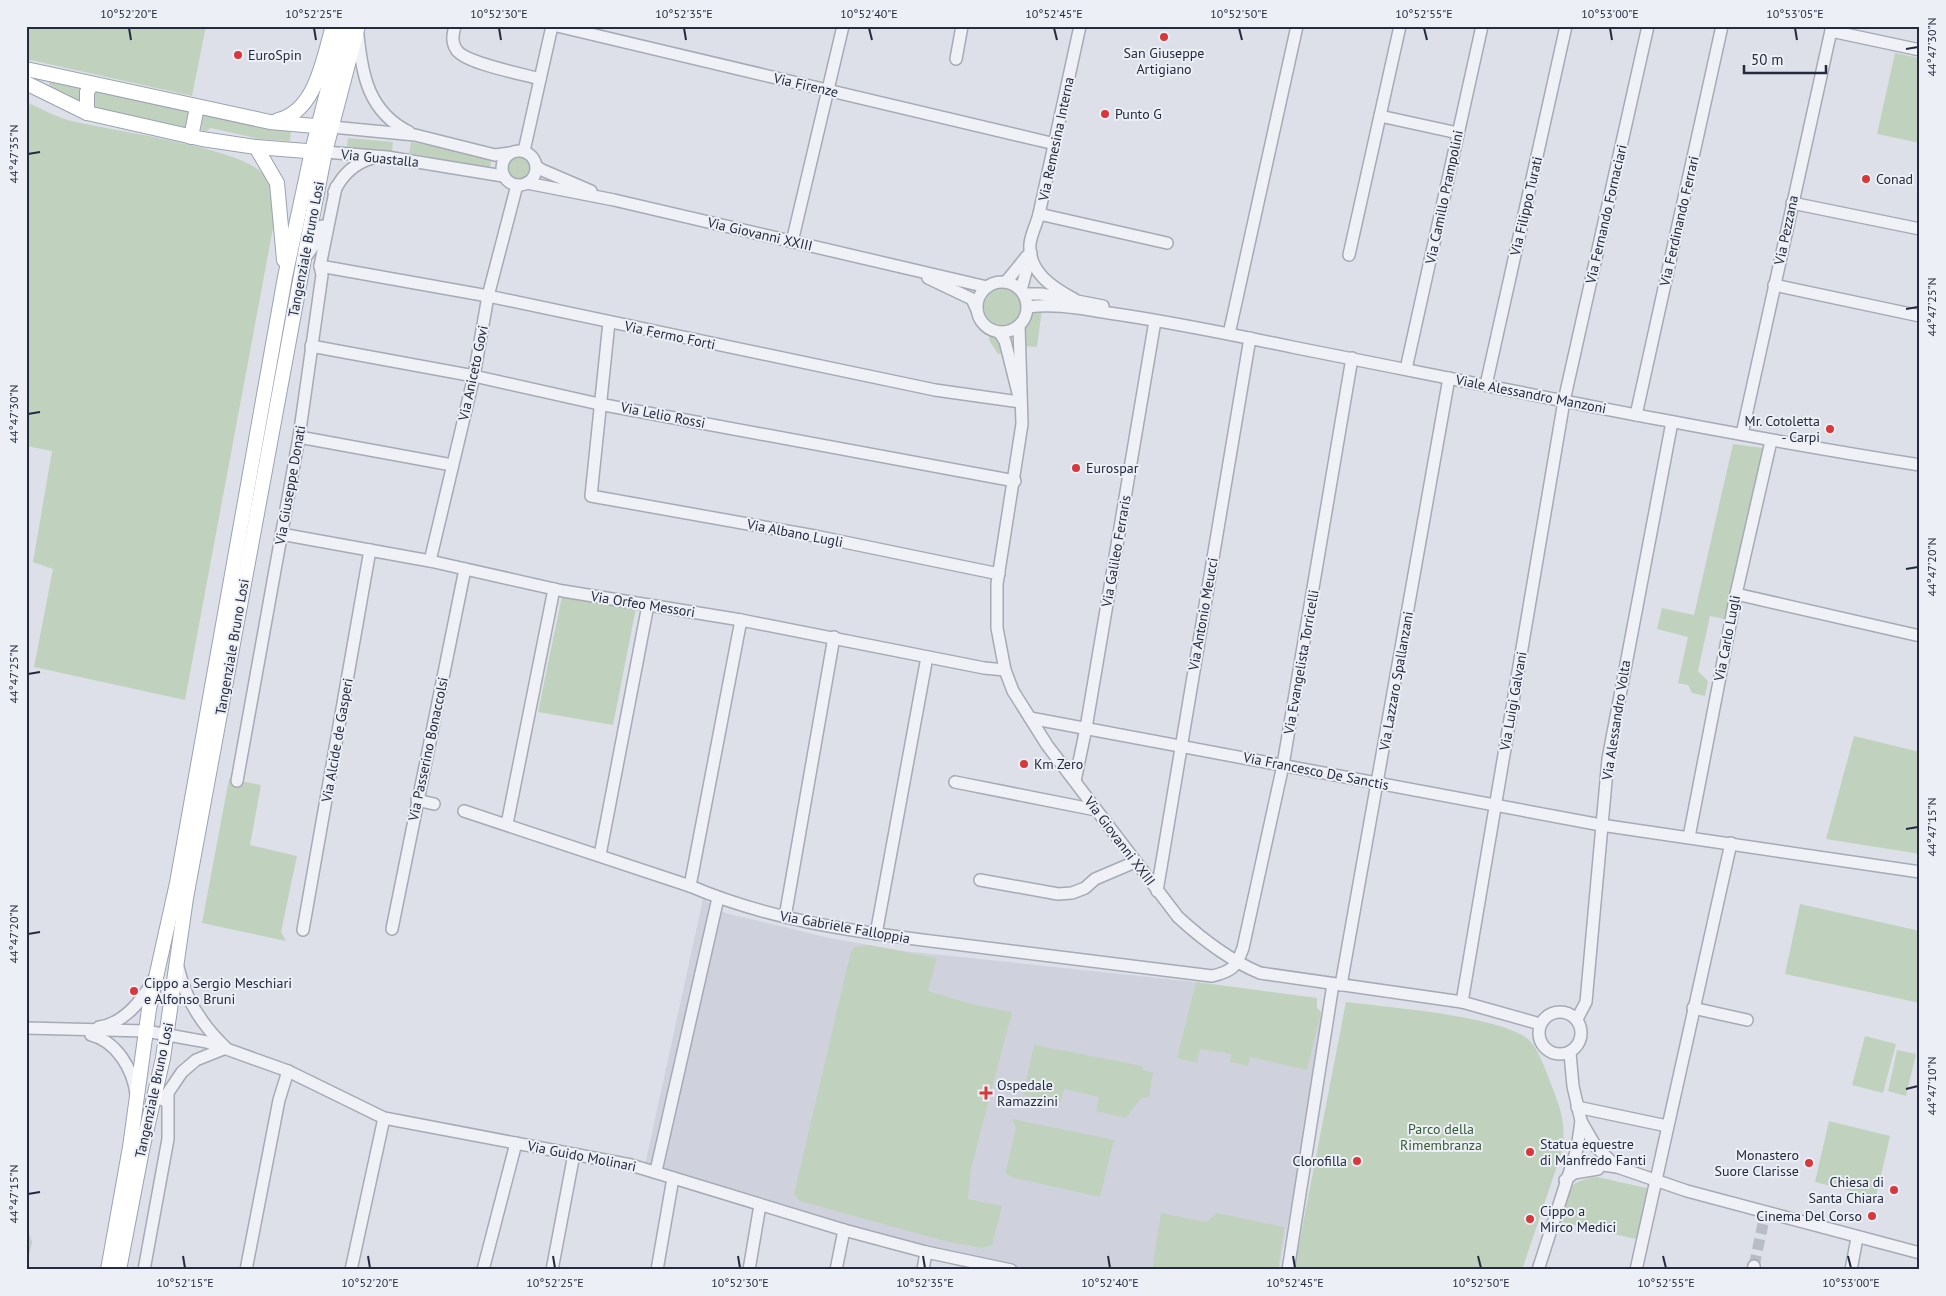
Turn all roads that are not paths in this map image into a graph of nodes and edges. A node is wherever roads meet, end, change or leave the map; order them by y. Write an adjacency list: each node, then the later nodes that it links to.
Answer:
1 (333, 26): 26 (main road)
2 (455, 26): 19 (street)
3 (552, 26): 19 (street)
4 (557, 26): 22 (street, Via Firenze)
5 (843, 26): 22 (street)
6 (962, 26): 17 (street)
7 (1080, 26): 31 (street, Via Remesina Interna)
8 (1297, 26): 67 (street)
9 (1400, 26): 25 (street)
10 (1482, 26): 28 (street, Via Camillo Prampolini)
11 (1566, 26): 74 (street, Via Filippo Turati)
12 (1648, 26): 76 (street, Via Fernando Fornaciari)
13 (1722, 26): 78 (street, Via Ferdinando Ferrari)
14 (355, 27): 27 (main road, Tangenziale Bruno Losi); 29 (street)
15 (1831, 29): 16 (street); 42 (street, Via Pezzana)
16 (1920, 50)
17 (956, 59)
18 (26, 69): 21 (main road, Via Guastalla)
19 (540, 79): 33 (street)
20 (26, 83): 24 (main road, Via Guastalla)
21 (92, 84): 23 (main road, Via Guastalla); 24 (main road)
22 (828, 90): 31 (street, Via Firenze); 45 (street)
23 (197, 107): 26 (main road, Via Guastalla); 30 (main road)
24 (87, 113): 30 (main road, Via Guastalla)
25 (1380, 116): 28 (street); 48 (street)
26 (270, 122): 27 (main road, Via Guastalla)
27 (325, 127): 29 (street, Via Guastalla); 34 (main road, Tangenziale Bruno Losi)
28 (1458, 133): 71 (street, Via Camillo Prampolini)
29 (415, 135): 35 (street, Via Guastalla)
30 (191, 136): 32 (main road, Via Guastalla)
31 (1055, 144): 43 (street, Via Remesina Interna)
32 (256, 147): 34 (main road, Via Guastalla); 52 (main road)
33 (524, 151): 35 (street); 37 (street)
34 (318, 152): 36 (street, Via Guastalla); 49 (main road, Tangenziale Bruno Losi); 52 (main road, Tangenziale Bruno Losi)
35 (510, 154): 38 (street)
36 (387, 157): 38 (street, Via Guastalla); 40 (street)
37 (536, 166): 39 (street); 41 (street, Via Giovanni XXIII)
38 (503, 176): 39 (street)
39 (522, 184): 41 (street, Via Giovanni XXIII); 57 (street, Via Aniceto Govi)
40 (336, 187): 49 (street); 50 (street, Via Giuseppe Donati)
41 (614, 200): 45 (street, Via Giovanni XXIII)
42 (1792, 202): 44 (street); 54 (street, Via Pezzana)
43 (1039, 214): 46 (street); 47 (street, Via Remesina Interna)
44 (1920, 229)
45 (792, 242): 51 (street, Via Giovanni XXIII)
46 (1167, 243)
47 (1031, 251): 53 (street, Via Remesina Interna); 56 (street, Via Remesina Interna); 58 (street, Via Remesina Interna)
48 (1349, 255)
49 (304, 259): 129 (main road, Tangenziale Bruno Losi)
50 (320, 266): 57 (street, Via Fermo Forti); 69 (street, Via Giuseppe Donati)
51 (906, 268): 55 (street, Via Giovanni XXIII); 60 (street, Via Giovanni XXIII)
52 (285, 277): 131 (main road, Tangenziale Bruno Losi)
53 (1006, 282): 55 (street); 56 (street)
54 (1774, 285): 61 (street); 80 (street, Via Pezzana)
55 (987, 287): 60 (street)
56 (1023, 292): 58 (street, Viale Alessandro Manzoni); 59 (street)
57 (488, 296): 64 (street, Via Fermo Forti); 72 (street, Via Aniceto Govi)
58 (1074, 299): 62 (street, Viale Alessandro Manzoni)
59 (1028, 307): 62 (street, Viale Alessandro Manzoni); 65 (street)
60 (977, 309): 66 (street)
61 (1920, 316)
62 (1143, 318): 63 (street, Viale Alessandro Manzoni)
63 (1155, 321): 67 (street, Viale Alessandro Manzoni); 100 (street, Via Galileo Ferraris)
64 (609, 322): 75 (street, Via Fermo Forti); 77 (street)
65 (1019, 326): 66 (street); 75 (street, Via Giovanni XXIII)
66 (1000, 333): 75 (street, Via Giovanni XXIII)
67 (1229, 334): 68 (street, Viale Alessandro Manzoni)
68 (1250, 338): 70 (street, Viale Alessandro Manzoni); 101 (street, Via Antonio Meucci)
69 (311, 346): 72 (street, Via Lelio Rossi); 81 (street, Via Giuseppe Donati)
70 (1352, 358): 71 (street, Viale Alessandro Manzoni); 102 (street, Via Evangelista Torricelli)
71 (1406, 369): 73 (street, Viale Alessandro Manzoni)
72 (474, 376): 77 (street, Via Lelio Rossi); 83 (street, Via Aniceto Govi)
73 (1449, 378): 74 (street, Viale Alessandro Manzoni); 106 (street, Via Lazzaro Spallanzani)
74 (1486, 385): 76 (street, Viale Alessandro Manzoni)
75 (1020, 401): 85 (street, Via Giovanni XXIII)
76 (1564, 401): 78 (street, Viale Alessandro Manzoni); 109 (street, Via Luigi Galvani)
77 (599, 404): 85 (street, Via Lelio Rossi); 90 (street, Via Albano Lugli)
78 (1636, 415): 79 (street, Viale Alessandro Manzoni)
79 (1672, 422): 80 (street, Viale Alessandro Manzoni); 113 (street, Via Alessandro Volta)
80 (1742, 434): 82 (street, Viale Alessandro Manzoni)
81 (299, 437): 83 (street); 86 (street, Via Giuseppe Donati)
82 (1771, 441): 84 (street, Viale Alessandro Manzoni); 92 (street, Via Carlo Lugli)
83 (452, 465): 88 (street, Via Aniceto Govi)
84 (1920, 465)
85 (1015, 481): 90 (street, Via Giovanni XXIII)
86 (281, 534): 87 (street, Via Orfeo Messori); 103 (street, Via Giuseppe Donati)
87 (370, 550): 88 (street, Via Orfeo Messori); 127 (street, Via Alcide de Gasperi)
88 (430, 561): 89 (street, Via Orfeo Messori)
89 (465, 569): 91 (street, Via Orfeo Messori); 107 (street, Via Passerino Bonaccolsi)
90 (999, 574): 98 (street, Via Giovanni XXIII)
91 (554, 589): 93 (street, Via Orfeo Messori); 112 (street)
92 (1736, 594): 95 (street); 114 (street, Via Carlo Lugli)
93 (648, 604): 94 (street, Via Orfeo Messori); 117 (street)
94 (741, 620): 96 (street, Via Orfeo Messori); 122 (street)
95 (1920, 636)
96 (834, 637): 97 (street, Via Orfeo Messori); 125 (street)
97 (927, 656): 98 (street, Via Orfeo Messori); 128 (street)
98 (1005, 670): 99 (street, Via Giovanni XXIII)
99 (1030, 718): 100 (street, Via Francesco De Sanctis); 104 (street, Via Giovanni XXIII)
100 (1086, 728): 101 (street, Via Francesco De Sanctis); 104 (street, Via Galileo Ferraris)
101 (1180, 745): 102 (street, Via Francesco De Sanctis); 123 (street, Via Antonio Meucci)
102 (1283, 765): 106 (street, Via Francesco De Sanctis); 130 (street, Via Evangelista Torricelli)
103 (237, 781)
104 (1074, 781): 110 (street, Via Giovanni XXIII)
105 (955, 782): 110 (street)
106 (1378, 782): 109 (street, Via Francesco De Sanctis); 132 (street, Via Lazzaro Spallanzani)
107 (418, 800): 108 (street); 126 (street, Via Passerino Bonaccolsi)
108 (434, 804)
109 (1496, 805): 113 (street, Via Francesco De Sanctis); 133 (street, Via Luigi Galvani)
110 (1096, 810): 116 (street, Via Giovanni XXIII)
111 (464, 811): 112 (street, Via Gabriele Falloppia)
112 (507, 824): 117 (street, Via Gabriele Falloppia)
113 (1601, 825): 114 (street, Via Francesco De Sanctis); 135 (street, Via Alessandro Volta)
114 (1689, 836): 115 (street, Via Francesco De Sanctis)
115 (1731, 843): 120 (street, Via Francesco De Sanctis); 134 (street)
116 (1127, 851): 118 (street, Via Giovanni XXIII); 119 (street)
117 (600, 856): 122 (street, Via Gabriele Falloppia)
118 (1135, 862): 119 (street); 123 (street, Via Giovanni XXIII)
119 (1113, 870): 121 (street)
120 (1920, 872)
121 (980, 880)
122 (690, 886): 124 (street, Via Gabriele Falloppia)
123 (1157, 891): 130 (street, Via Giovanni XXIII)
124 (718, 898): 125 (street, Via Gabriele Falloppia); 158 (street)
125 (785, 917): 128 (street, Via Gabriele Falloppia)
126 (392, 929)
127 (303, 930)
128 (876, 934): 130 (street, Via Gabriele Falloppia)
129 (177, 960): 140 (main road, Tangenziale Bruno Losi); 141 (street)
130 (1238, 964): 132 (street, Via Giovanni XXIII)
131 (158, 969): 139 (street); 140 (main road, Tangenziale Bruno Losi)
132 (1337, 984): 133 (street, Via Giovanni XXIII); 180 (street, Via Lazzaro Spallanzani)
133 (1462, 1002): 137 (street, Via Giovanni XXIII)
134 (1693, 1008): 136 (street); 152 (street)
135 (1577, 1019): 137 (street); 142 (street)
136 (1747, 1020)
137 (1540, 1024): 143 (street)
138 (26, 1028): 139 (street)
139 (68, 1029): 140 (street, Via Guido Molinari); 147 (street)
140 (157, 1033): 141 (street, Via Guido Molinari); 147 (main road, Tangenziale Bruno Losi); 149 (main road, Tangenziale Bruno Losi)
141 (226, 1048): 144 (street, Via Guido Molinari); 146 (street)
142 (1570, 1053): 143 (street); 145 (street)
143 (1557, 1055): 145 (street)
144 (288, 1070): 150 (street, Via Guido Molinari); 171 (street)
145 (1572, 1086): 148 (street)
146 (168, 1094): 149 (street); 170 (street)
147 (136, 1099): 168 (main road, Tangenziale Bruno Losi)
148 (1577, 1107): 151 (street); 152 (street)
149 (150, 1117): 169 (main road, Tangenziale Bruno Losi)
150 (384, 1118): 153 (street, Via Guido Molinari); 172 (street)
151 (1581, 1121): 155 (street); 156 (street)
152 (1667, 1126): 162 (street)
153 (516, 1143): 154 (street, Via Guido Molinari); 173 (street)
154 (574, 1154): 158 (street, Via Guido Molinari); 174 (street)
155 (1574, 1161): 156 (street); 157 (street); 161 (street)
156 (1617, 1167): 159 (street)
157 (1598, 1169): 159 (street); 161 (street)
158 (656, 1171): 160 (street, Via Guido Molinari)
159 (1632, 1174): 162 (street)
160 (673, 1178): 163 (street, Via Guido Molinari); 175 (street)
161 (1565, 1180): 181 (street)
162 (1655, 1180): 165 (street); 182 (street)
163 (760, 1205): 164 (street, Via Guido Molinari); 176 (street)
164 (844, 1230): 166 (street, Via Guido Molinari); 177 (street)
165 (1857, 1238): 167 (street); 183 (street)
166 (926, 1252): 178 (street); 179 (street, Via Guido Molinari)
167 (1920, 1253)
168 (108, 1270)
169 (119, 1270)
170 (144, 1270)
171 (246, 1270)
172 (351, 1270)
173 (483, 1270)
174 (552, 1270)
175 (657, 1270)
176 (749, 1270)
177 (836, 1270)
178 (923, 1270)
179 (1011, 1270)
180 (1288, 1270)
181 (1538, 1270)
182 (1636, 1270)
183 (1851, 1270)

